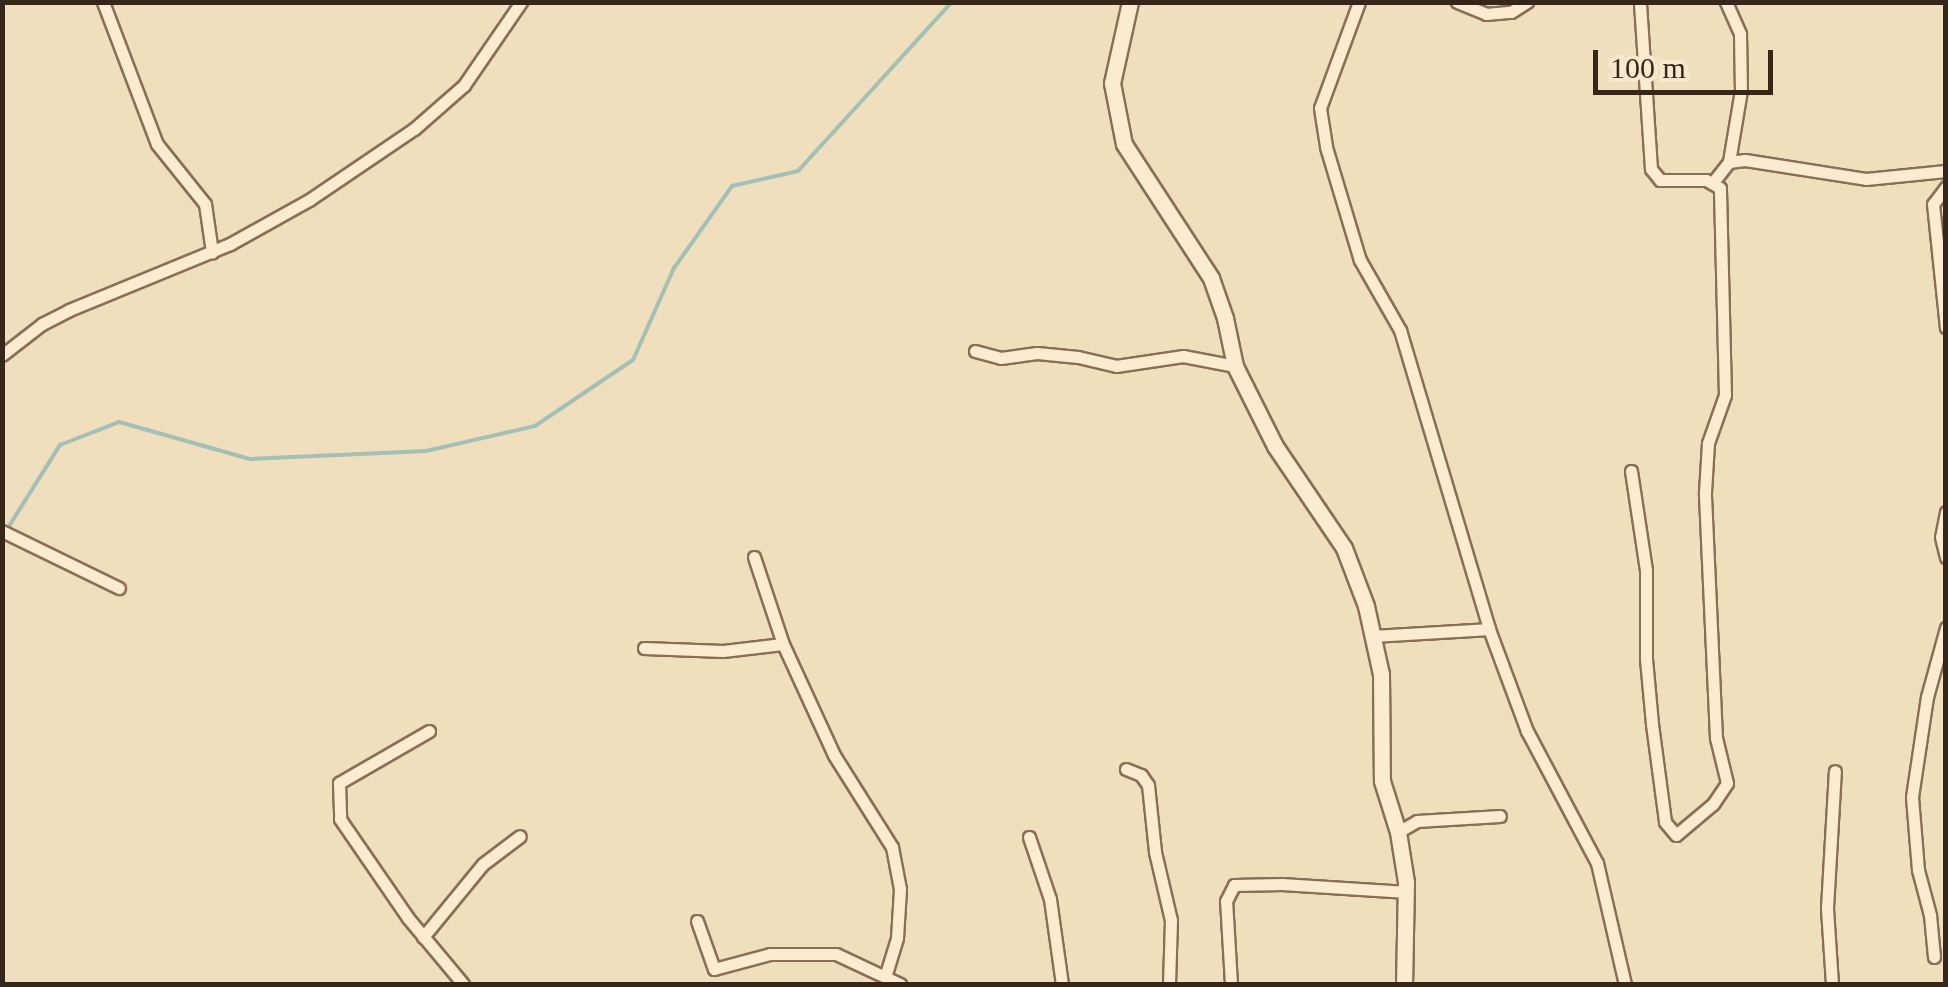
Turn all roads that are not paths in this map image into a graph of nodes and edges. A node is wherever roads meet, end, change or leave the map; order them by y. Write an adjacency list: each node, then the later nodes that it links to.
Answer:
1 (103, 2): 13 (street)
2 (521, 2): 13 (street)
3 (1130, 2): 17 (street)
4 (1359, 2): 25 (street)
5 (1457, 2): 6 (street)
6 (1527, 2)
7 (1640, 2): 11 (street)
8 (1726, 2): 9 (street)
9 (1728, 162): 10 (street); 11 (street)
10 (1946, 171)
11 (1714, 181): 18 (street)
12 (1946, 186): 14 (street)
13 (212, 252): 16 (street)
14 (1946, 327)
15 (975, 351): 17 (street)
16 (2, 356)
17 (1234, 366): 26 (street)
18 (1630, 470)
19 (1946, 512): 22 (street)
20 (2, 531): 23 (street)
21 (754, 557): 27 (street)
22 (1946, 557)
23 (119, 588)
24 (1946, 628): 39 (street)
25 (1489, 629): 26 (street); 47 (street)
26 (1374, 636): 33 (street)
27 (783, 644): 28 (street); 40 (street)
28 (644, 648)
29 (429, 731): 38 (street)
30 (1126, 769): 44 (street)
31 (1835, 772): 48 (street)
32 (1500, 816): 33 (street)
33 (1398, 832): 36 (street)
34 (520, 836): 38 (street)
35 (1030, 837): 43 (street)
36 (1406, 892): 45 (street); 46 (street)
37 (696, 921): 40 (street)
38 (423, 937): 41 (street)
39 (1934, 957)
40 (886, 975): 42 (street)
41 (462, 984)
42 (900, 984)
43 (1062, 984)
44 (1170, 984)
45 (1231, 984)
46 (1404, 984)
47 (1625, 984)
48 (1832, 984)

